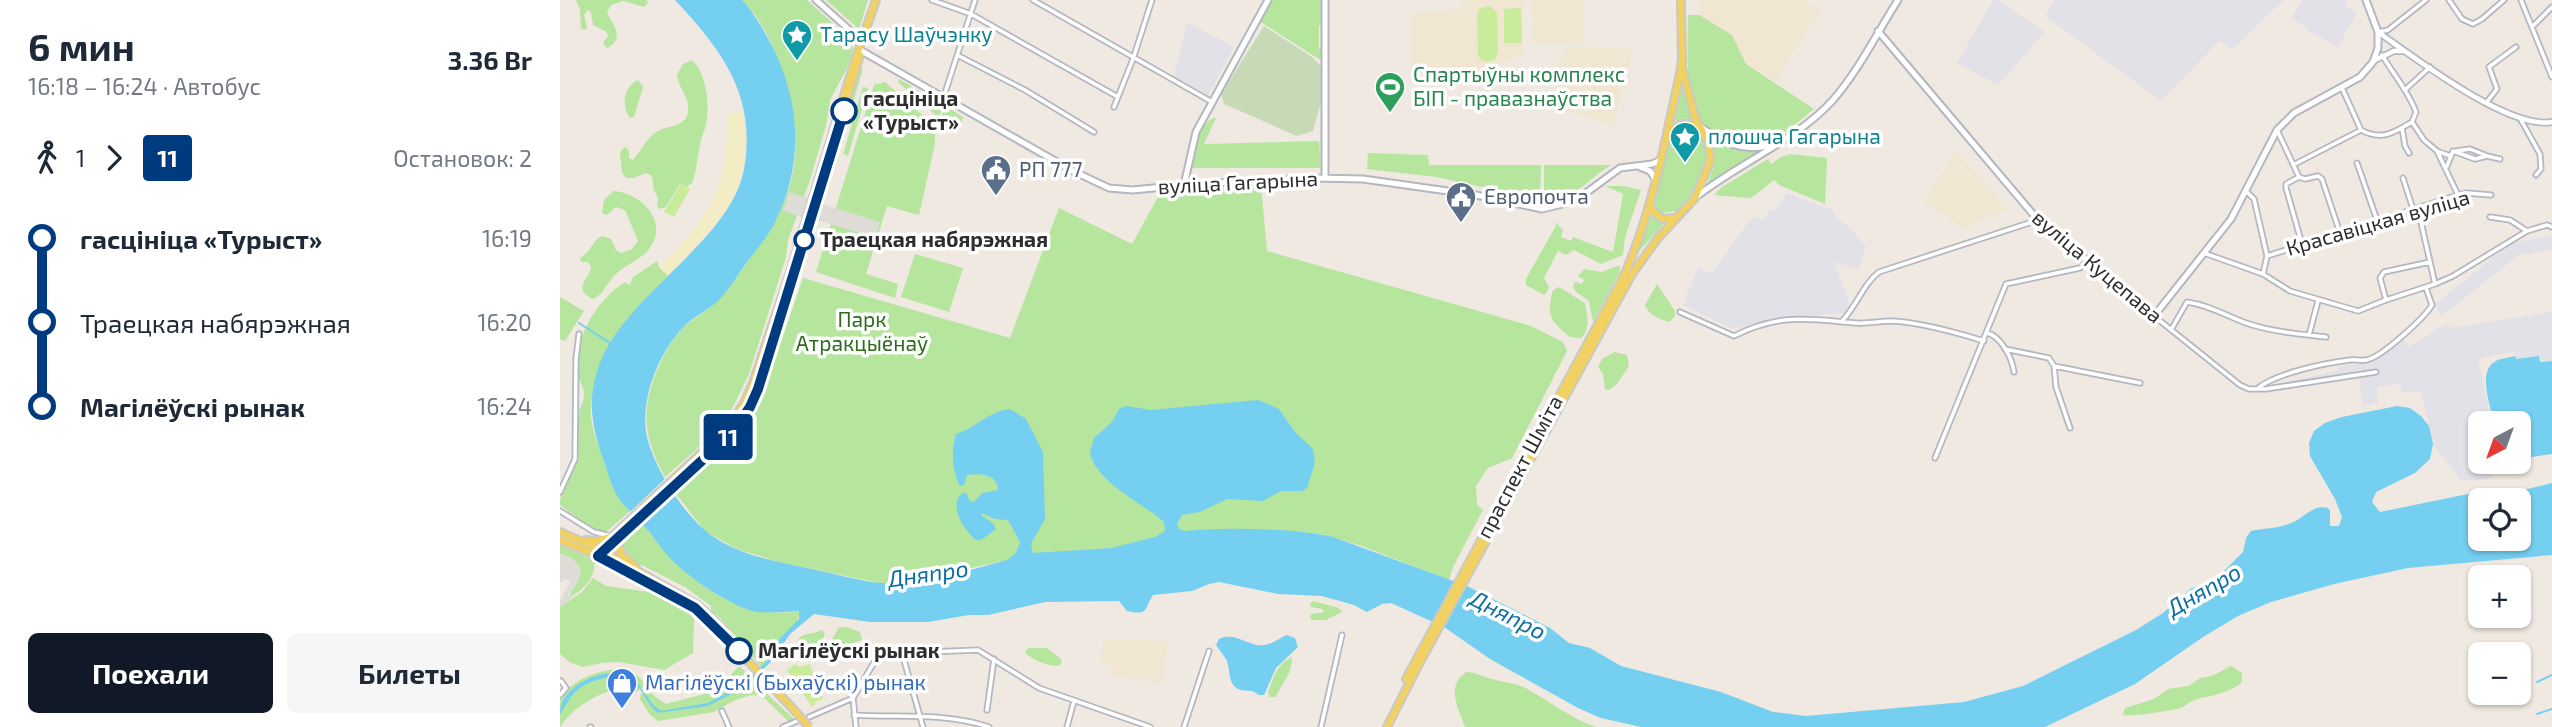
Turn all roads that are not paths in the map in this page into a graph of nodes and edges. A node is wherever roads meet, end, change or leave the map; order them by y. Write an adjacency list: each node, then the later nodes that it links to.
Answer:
1 (816, 0): 21 (main road)
2 (876, 0): 21 (main road)
3 (932, 0): 17 (street)
4 (975, 0): 17 (street)
5 (1032, 0): 27 (street)
6 (1152, 0): 27 (street)
7 (1268, 0): 36 (main road)
8 (1325, 0): 61 (main road)
9 (1681, 0): 29 (main road)
10 (1898, 0): 19 (main road)
11 (2366, 0): 20 (main road)
12 (2426, 0): 20 (street)
13 (2449, 0): 14 (street)
14 (2504, 0)
15 (2521, 0): 18 (street)
16 (2552, 7): 18 (street)
17 (971, 14): 26 (street); 35 (street)
18 (2532, 27): 31 (street)
19 (1878, 31): 48 (main road); 72 (main road, вуліца Куцепава)
20 (2378, 32): 24 (street); 28 (main road)
21 (863, 42): 23 (main road)
22 (2516, 47): 37 (street)
23 (860, 51): 34 (main road, вуліца Гагарына); 110 (main road)
24 (2405, 51): 25 (street); 30 (street)
25 (2382, 55): 28 (street); 33 (street)
26 (959, 56): 34 (street); 46 (street)
27 (1133, 59): 35 (street); 36 (street)
28 (2373, 62): 32 (main road)
29 (1681, 64): 42 (main road); 47 (main road)
30 (2430, 67): 33 (street); 37 (street)
31 (2552, 74)
32 (2342, 88): 44 (main road); 45 (street)
33 (2406, 89): 40 (street)
34 (944, 96): 63 (main road, вуліца Гагарына)
35 (1118, 97): 38 (street)
36 (1212, 102): 63 (main road)
37 (2486, 103): 39 (street)
38 (1114, 107)
39 (2521, 120): 41 (street); 58 (street)
40 (2412, 122): 43 (street); 49 (street)
41 (2552, 122)
42 (1702, 128): 47 (main road); 48 (main road); 67 (main road)
43 (2402, 128): 45 (street); 50 (street)
44 (2277, 130): 55 (street); 64 (main road)
45 (2361, 130): 55 (street)
46 (1094, 132)
47 (1666, 138): 53 (main road, праспект Шміта)
48 (1773, 145): 67 (main road)
49 (2437, 151): 51 (street); 57 (street)
50 (2409, 153)
51 (2452, 154): 52 (street); 57 (street)
52 (2500, 159)
53 (1661, 160): 56 (main road, вуліца Гагарына); 62 (main road, праспект Шміта)
54 (2357, 163): 73 (street)
55 (2293, 164): 59 (street)
56 (1637, 166): 61 (main road, вуліца Гагарына); 62 (main road)
57 (2446, 167): 65 (street)
58 (2536, 175)
59 (2299, 177): 77 (street); 78 (street)
60 (2403, 177): 69 (street)
61 (1325, 178): 63 (main road, вуліца Гагарына)
62 (1656, 180): 68 (main road, праспект Шміта)
63 (1184, 185)
64 (2246, 191): 79 (main road); 80 (street)
65 (2458, 195): 66 (street, Красавіцкая вуліца); 69 (street, Красавіцкая вуліца)
66 (2491, 195)
67 (1695, 198): 70 (main road, праспект Шміта)
68 (1650, 204): 70 (main road); 107 (main road, праспект Шміта)
69 (2416, 209): 73 (street, Красавіцкая вуліца); 82 (street)
70 (1676, 218): 107 (main road, праспект Шміта)
71 (2490, 218): 76 (street)
72 (2038, 220): 81 (main road, вуліца Куцепава); 90 (street)
73 (2377, 221): 77 (street, Красавіцкая вуліца)
74 (2552, 221): 75 (street)
75 (2550, 226): 76 (street)
76 (2527, 231): 84 (street)
77 (2340, 233): 78 (street, Красавіцкая вуліца)
78 (2302, 244): 80 (street, Красавіцкая вуліца)
79 (2204, 253): 83 (street); 89 (main road)
80 (2267, 256): 83 (street)
81 (2087, 262): 89 (main road, вуліца Куцепава); 92 (street)
82 (2430, 262): 84 (street); 86 (street)
83 (2263, 274): 87 (street)
84 (2435, 284): 85 (street)
85 (2426, 288): 86 (street); 102 (street)
86 (2386, 299): 87 (street)
87 (2318, 301): 94 (street)
88 (1680, 312): 90 (street)
89 (2154, 316): 91 (street, вуліца Куцепава)
90 (1842, 321): 96 (street)
91 (2171, 330): 94 (street); 102 (street, вуліца Куцепава)
92 (1987, 333): 96 (street); 97 (street)
93 (579, 334): 105 (street)
94 (2309, 335): 95 (street)
95 (2326, 337)
96 (1984, 341): 104 (street)
97 (2005, 349): 98 (street); 99 (street)
98 (2054, 366): 101 (street); 103 (street)
99 (2014, 372)
100 (2376, 372): 102 (street)
101 (2140, 383)
102 (2256, 390)
103 (2070, 428)
104 (1935, 457)
105 (560, 492)
106 (560, 511): 109 (street)
107 (1498, 512): 141 (main road, праспект Шміта)
108 (560, 532): 112 (main road)
109 (594, 533): 110 (street); 113 (street)
110 (615, 538): 113 (main road); 114 (main road); 115 (main road)
111 (560, 540): 114 (main road)
112 (580, 540): 113 (main road); 114 (main road)
113 (590, 540)
114 (601, 552): 115 (main road); 117 (main road)
115 (658, 582): 117 (main road)
116 (1342, 635): 140 (street)
117 (728, 638): 133 (main road, bridge)
118 (1209, 651): 139 (street)
119 (902, 653): 120 (street); 123 (street); 128 (street)
120 (994, 659): 124 (street); 125 (street)
121 (561, 681): 122 (street)
122 (560, 695)
123 (853, 698): 127 (street); 129 (street)
124 (1074, 701): 137 (street); 138 (street)
125 (987, 709)
126 (722, 711): 131 (street)
127 (854, 715): 128 (street); 134 (street)
128 (919, 715): 135 (street); 136 (street)
129 (808, 717)
130 (797, 721): 132 (street)
131 (729, 727)
132 (783, 727)
133 (809, 727)
134 (856, 727)
135 (923, 727)
136 (989, 727)
137 (1067, 727)
138 (1150, 727)
139 (1184, 727)
140 (1321, 727)
141 (1385, 727)

